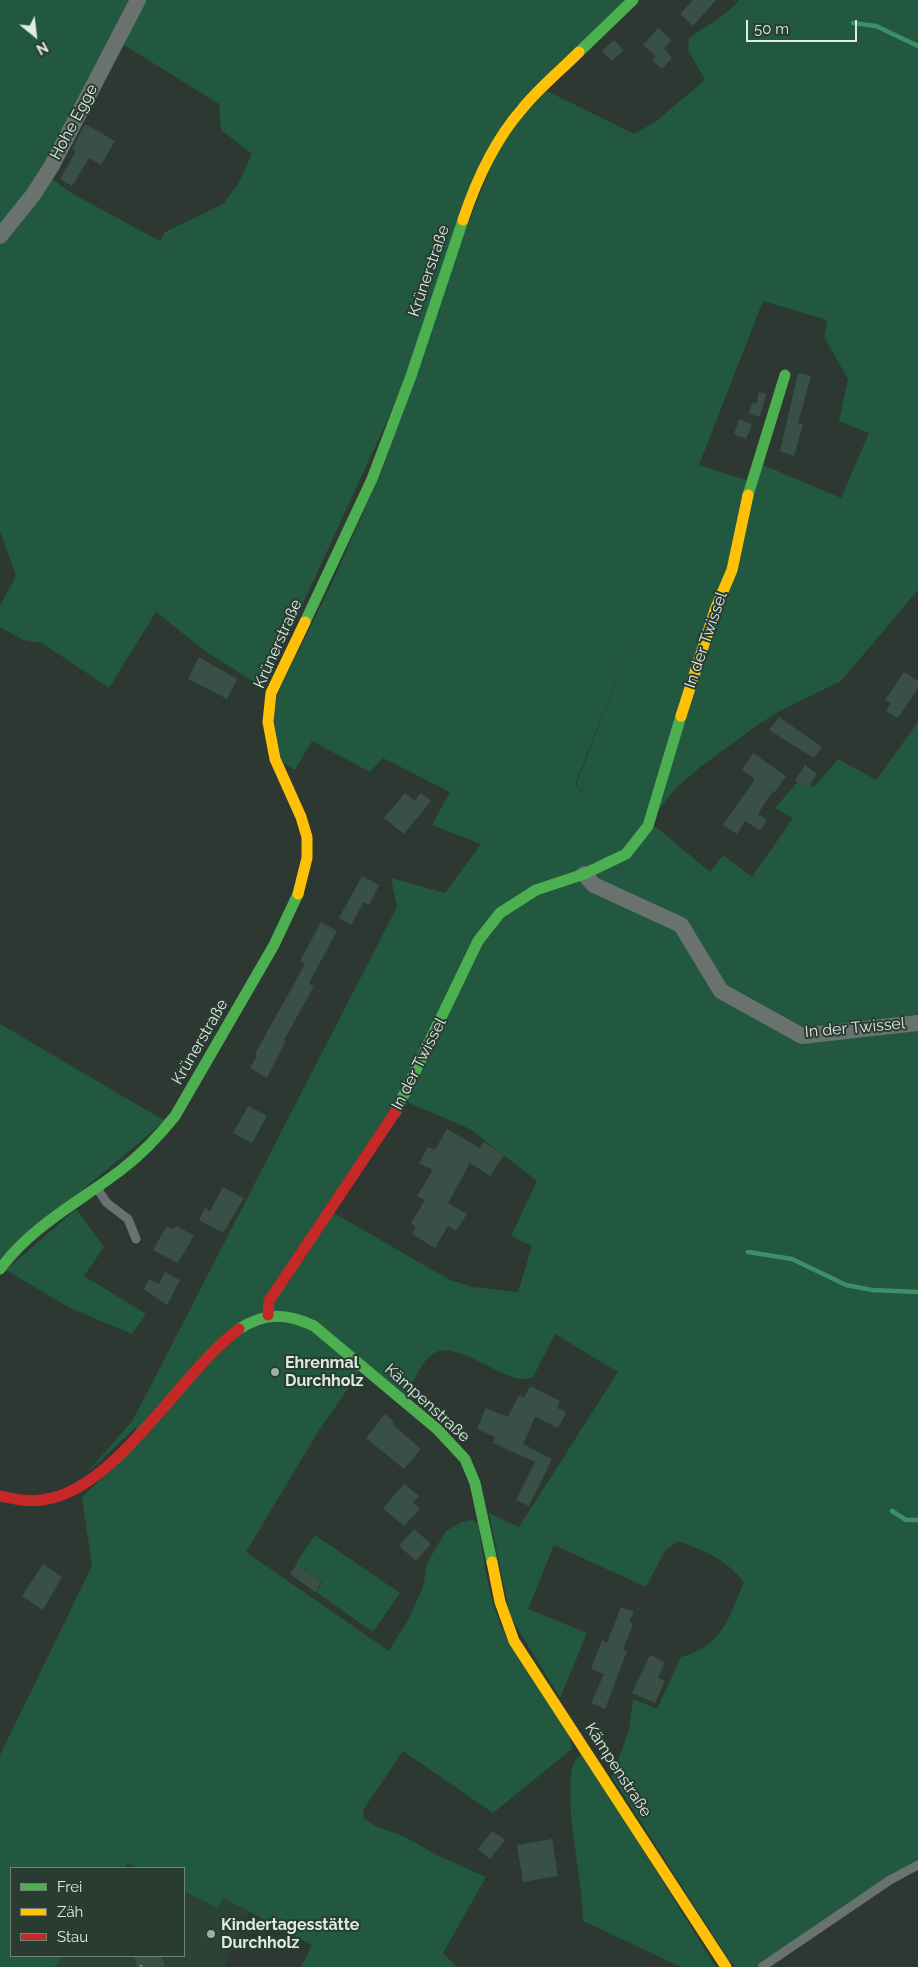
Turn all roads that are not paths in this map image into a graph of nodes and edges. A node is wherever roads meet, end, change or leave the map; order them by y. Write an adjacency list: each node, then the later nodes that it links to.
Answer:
1 (138, 0): 3 (street, Hohe Egge)
2 (633, 0): 7 (street, Krünerstraße)
3 (0, 236)
4 (785, 375): 5 (street, In der Twissel)
5 (584, 874): 6 (street, In der Twissel); 10 (street, In der Twissel)
6 (918, 1023)
7 (96, 1187): 8 (lane); 9 (street, Krünerstraße)
8 (136, 1238)
9 (0, 1270)
10 (268, 1315): 11 (street, Kämpenstraße); 13 (street, Kämpenstraße)
11 (0, 1496)
12 (918, 1865): 14 (lane)
13 (726, 1967)
14 (762, 1967)

